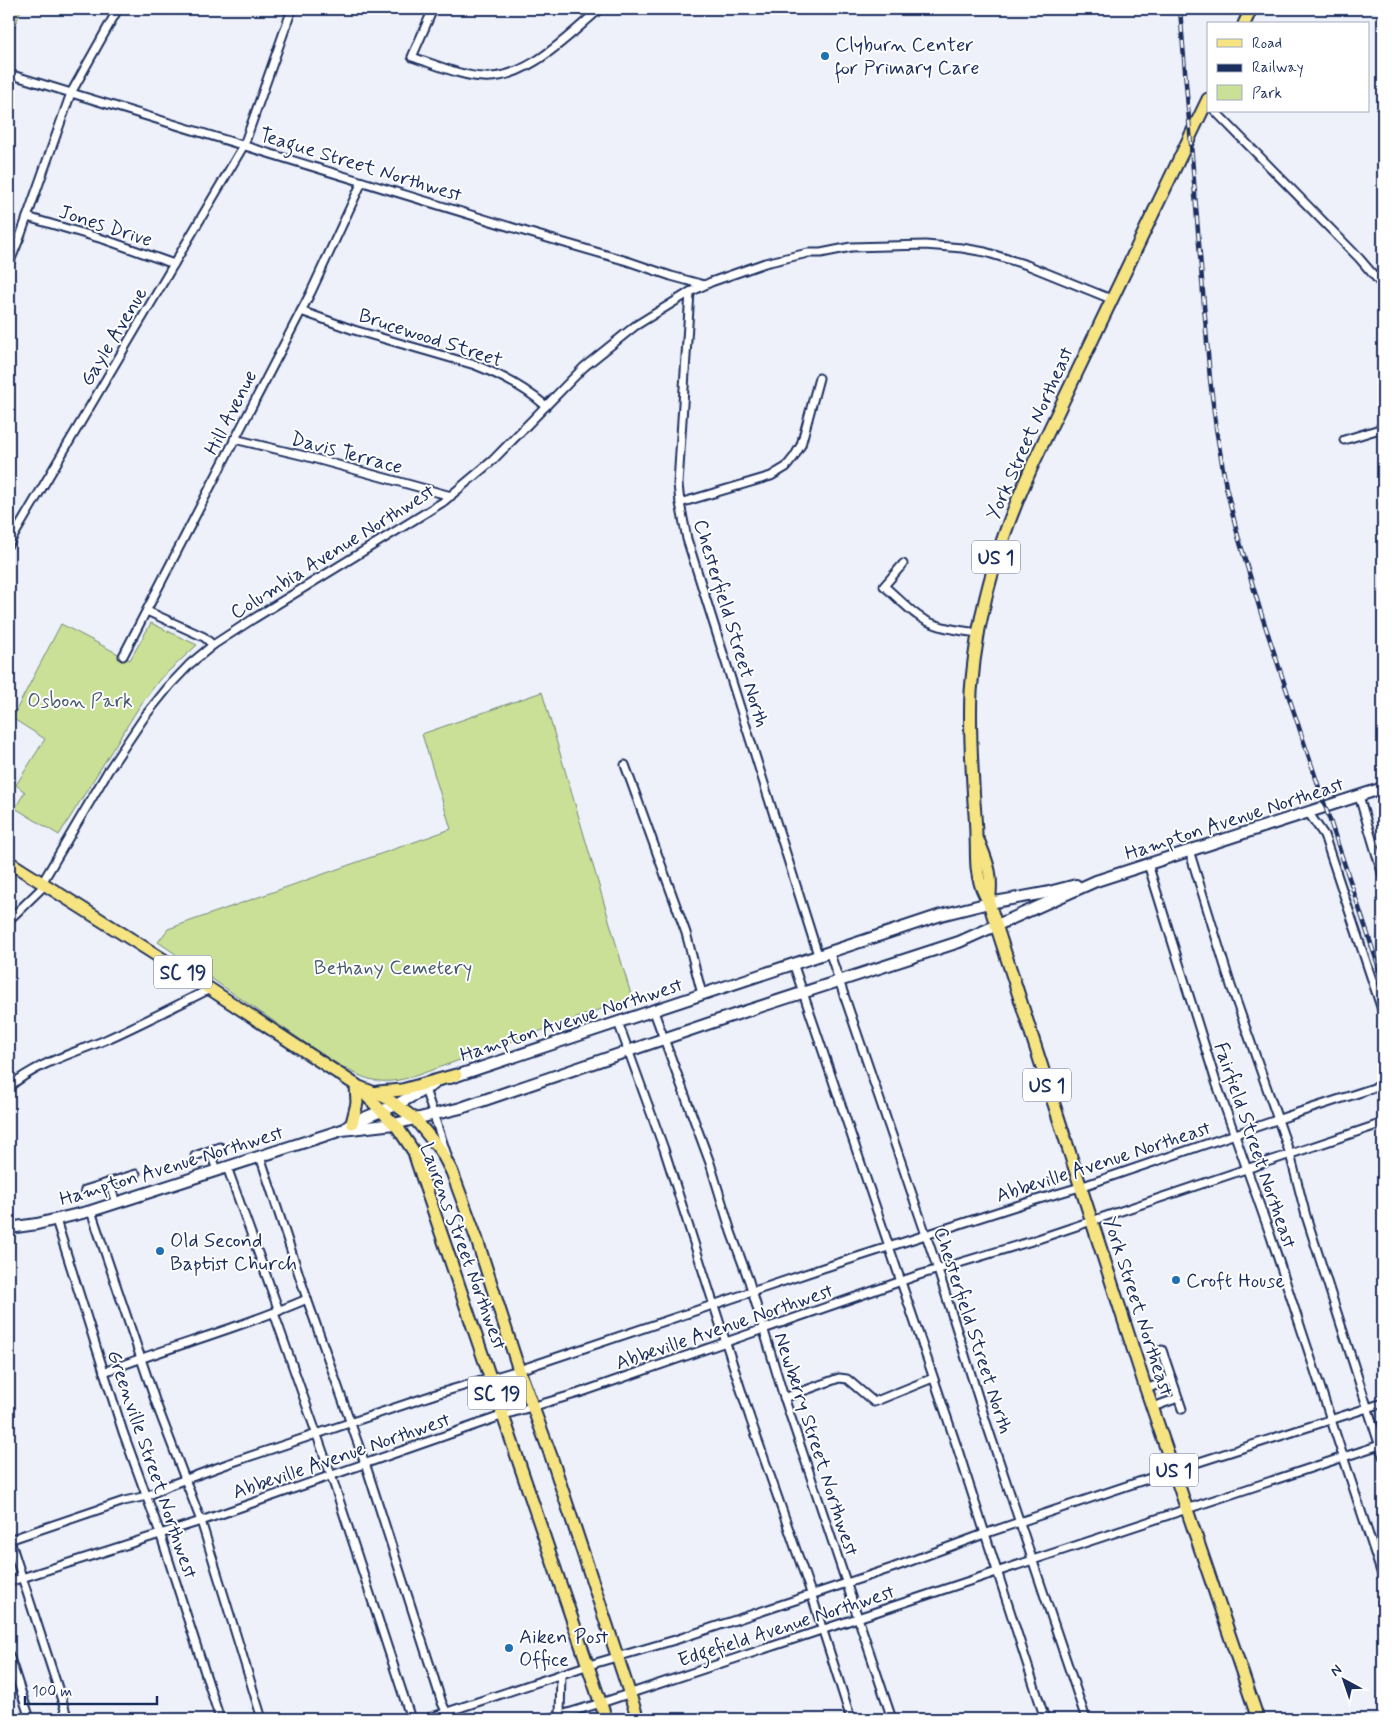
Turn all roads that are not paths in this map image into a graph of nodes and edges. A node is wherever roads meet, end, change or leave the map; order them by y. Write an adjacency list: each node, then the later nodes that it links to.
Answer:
1 (118, 9): 8 (street)
2 (292, 9): 11 (street, Gayle Avenue)
3 (433, 9): 4 (street)
4 (600, 9)
5 (1251, 9): 6 (main road)
6 (1245, 22)
7 (9, 74): 8 (street, Teague Street Northwest)
8 (71, 93): 11 (street, Teague Street Northwest); 13 (street)
9 (1207, 104): 19 (main road, York Street Northeast / US 1)
10 (1216, 112): 17 (street)
11 (244, 146): 12 (street, Teague Street Northwest); 15 (street, Gayle Avenue)
12 (362, 182): 16 (street, Teague Street Northwest); 20 (street, Hill Avenue)
13 (27, 217): 14 (street); 15 (street, Jones Drive)
14 (9, 264)
15 (174, 264): 28 (street, Gayle Avenue)
16 (704, 284): 18 (street, Columbia Avenue Northwest); 19 (street, Columbia Avenue Northwest)
17 (1383, 286)
18 (690, 292): 22 (street, Columbia Avenue Northwest); 27 (street, Chesterfield Street North)
19 (1111, 299): 31 (main road, York Street Northeast / US 1)
20 (301, 311): 22 (street, Brucewood Street); 24 (street, Hill Avenue)
21 (818, 378): 27 (street)
22 (546, 406): 26 (street, Columbia Avenue Northwest)
23 (1383, 428): 25 (street)
24 (234, 439): 26 (street, Davis Terrace); 30 (street, Hill Avenue)
25 (1344, 440)
26 (451, 496): 32 (street, Columbia Avenue Northwest)
27 (680, 503): 48 (street, Chesterfield Street North)
28 (9, 544)
29 (903, 564): 31 (street)
30 (146, 611): 32 (street); 33 (street, Hill Avenue)
31 (978, 633): 44 (main road, York Street Northeast / US 1)
32 (213, 646): 43 (street, Columbia Avenue Northwest)
33 (123, 656)
34 (624, 765): 53 (street)
35 (1383, 788): 36 (street, Hampton Avenue Northeast)
36 (1359, 796): 37 (street, Hampton Avenue Northeast); 41 (street)
37 (1308, 812): 38 (street, Hampton Avenue Northeast); 55 (street)
38 (1189, 850): 40 (street, Hampton Avenue Northeast); 69 (street, Fairfield Street Northeast)
39 (9, 862): 43 (main road, Laurens Street Northwest / SC 19)
40 (1148, 864): 42 (street, Hampton Avenue Northeast); 73 (street, Fairfield Street Northeast)
41 (1383, 876)
42 (1096, 881): 44 (street, Hampton Avenue Northeast); 46 (street, Hampton Avenue Northeast)
43 (44, 884): 45 (street, Columbia Avenue Northwest); 51 (main road, Laurens Street Northwest / SC 19)
44 (989, 903): 46 (main road, York Street Northeast / US 1); 47 (street, Hampton Avenue Northeast)
45 (9, 920)
46 (995, 926): 50 (street, Hampton Avenue Northeast); 86 (main road, York Street Northeast / US 1)
47 (829, 951): 48 (street, Hampton Avenue Northeast); 50 (street, Chesterfield Street North)
48 (818, 955): 49 (street, Hampton Avenue Northwest)
49 (792, 963): 52 (street); 53 (street, Hampton Avenue Northwest)
50 (840, 981): 52 (street, Hampton Avenue Northeast); 93 (street, Chesterfield Street North)
51 (210, 989): 60 (main road, Laurens Street Northwest / SC 19); 62 (street)
52 (803, 993): 57 (street, Hampton Avenue Northwest); 94 (street)
53 (702, 994): 54 (street, Hampton Avenue Northwest)
54 (653, 1009): 56 (street, Hampton Avenue Northwest); 57 (street, Newberry Street Northwest)
55 (1383, 1013)
56 (618, 1022): 58 (street); 59 (street, Hampton Avenue Northwest)
57 (664, 1039): 58 (street, Hampton Avenue Northwest); 97 (street, Newberry Street Northwest)
58 (629, 1051): 67 (street, Hampton Avenue Northwest); 99 (street)
59 (456, 1075): 63 (street, Hampton Avenue Northwest); 64 (main road)
60 (356, 1085): 64 (main road, Laurens Street Northwest / SC 19); 66 (main road, Laurens Street Northwest / SC 19); 72 (main road)
61 (1383, 1085): 69 (street, Abbeville Avenue Northeast)
62 (9, 1087)
63 (425, 1089): 65 (street, Hampton Avenue Northwest); 67 (street, Laurens Street Northwest)
64 (374, 1093): 65 (main road, Laurens Street Northwest / SC 19)
65 (396, 1105): 66 (street, Hampton Avenue Northwest); 68 (main road, Laurens Street Northwest / SC 19)
66 (382, 1111): 71 (main road, Laurens Street Northwest / SC 19); 72 (street, Hampton Avenue Northwest)
67 (435, 1115): 68 (street, Hampton Avenue Northwest); 83 (street, Laurens Street Northwest)
68 (415, 1118): 71 (street, Hampton Avenue Northwest); 74 (main road, Laurens Street Northwest / SC 19)
69 (1278, 1119): 73 (street, Abbeville Avenue Northeast); 78 (street, Fairfield Street Northeast)
70 (1383, 1123): 78 (street)
71 (394, 1124): 72 (street, Hampton Avenue Northwest); 76 (main road, Laurens Street Northwest / SC 19)
72 (347, 1127): 80 (street, Hampton Avenue Northwest)
73 (1235, 1135): 82 (street, Fairfield Street Northeast); 86 (street, Abbeville Avenue Northeast)
74 (431, 1138): 76 (main road); 83 (main road, Laurens Street Northwest / SC 19)
75 (220, 1147): 77 (street)
76 (410, 1147): 107 (main road, Laurens Street Northwest / SC 19)
77 (210, 1151): 79 (street); 81 (street)
78 (1290, 1154): 82 (street); 116 (street, Fairfield Street Northeast)
79 (195, 1156)
80 (260, 1156): 81 (street, Hampton Avenue Northwest); 98 (street)
81 (222, 1168): 88 (street, Hampton Avenue Northwest); 100 (street)
82 (1247, 1168): 91 (street); 119 (street, Fairfield Street Northeast)
83 (452, 1172): 105 (main road, Laurens Street Northwest / SC 19)
84 (136, 1174): 85 (street)
85 (109, 1182): 87 (street); 88 (street)
86 (1080, 1187): 91 (main road, York Street Northeast / US 1); 93 (street, Abbeville Avenue Northeast)
87 (85, 1190)
88 (116, 1203): 89 (street, Hampton Avenue Northwest)
89 (91, 1211): 90 (street, Hampton Avenue Northwest); 104 (street, Greenville Street Northwest)
90 (56, 1220): 92 (street, Hampton Avenue Northwest); 106 (street, Greenville Street Northwest)
91 (1091, 1221): 95 (street); 110 (main road, York Street Northeast / US 1)
92 (9, 1228)
93 (926, 1236): 94 (street, Abbeville Avenue Northeast); 95 (street, Chesterfield Street North)
94 (888, 1247): 96 (street); 97 (street, Abbeville Avenue Northwest)
95 (938, 1270): 96 (street, Abbeville Avenue Northwest); 132 (street, Chesterfield Street North)
96 (901, 1282): 101 (street, Abbeville Avenue Northwest); 108 (street)
97 (752, 1293): 99 (street, Abbeville Avenue Northwest); 101 (street, Newberry Street Northwest)
98 (307, 1299): 100 (street); 120 (street)
99 (714, 1306): 102 (street); 105 (street, Abbeville Avenue Northwest)
100 (277, 1312): 104 (street); 121 (street)
101 (763, 1329): 102 (street, Abbeville Avenue Northwest); 111 (street, Newberry Street Northwest)
102 (725, 1342): 115 (street, Abbeville Avenue Northwest); 142 (street)
103 (1162, 1350): 109 (street)
104 (141, 1357): 106 (street); 128 (street, Greenville Street Northwest)
105 (519, 1370): 107 (street, Abbeville Avenue Northwest); 115 (main road, Laurens Street Northwest / SC 19)
106 (104, 1372): 129 (street, Greenville Street Northwest)
107 (492, 1378): 118 (main road, Laurens Street Northwest / SC 19); 120 (street, Abbeville Avenue Northwest)
108 (933, 1378): 111 (street); 134 (street)
109 (1172, 1379): 110 (street); 112 (street)
110 (1146, 1389): 114 (main road, York Street Northeast / US 1)
111 (784, 1398): 141 (street, Newberry Street Northwest)
112 (1178, 1398): 114 (street); 117 (street)
113 (1383, 1403): 116 (street, Edgefield Avenue Northwest)
114 (1152, 1407): 126 (main road, York Street Northeast / US 1)
115 (532, 1408): 118 (street, Abbeville Avenue Northwest); 146 (main road, Laurens Street Northwest / SC 19)
116 (1368, 1408): 119 (street, Edgefield Avenue Northwest); 122 (street, Fairfield Street Northeast)
117 (1182, 1409)
118 (504, 1415): 125 (street, Abbeville Avenue Northwest); 147 (main road, Laurens Street Northwest / SC 19)
119 (1332, 1420): 124 (street, Fairfield Street Northeast); 126 (street, Edgefield Avenue Northwest)
120 (350, 1423): 121 (street, Abbeville Avenue Northwest); 125 (street)
121 (316, 1435): 127 (street); 128 (street, Abbeville Avenue Northwest)
122 (1382, 1445): 123 (street, Fairfield Street Northeast); 124 (street, Edgefield Avenue Northwest)
123 (1383, 1456)
124 (1344, 1458): 130 (street, Edgefield Avenue Northwest); 139 (street, Fairfield Street Northeast)
125 (364, 1464): 127 (street, Abbeville Avenue Northwest); 152 (street)
126 (1174, 1470): 130 (main road, York Street Northeast / US 1); 132 (street, Edgefield Avenue Northwest)
127 (331, 1475): 131 (street, Abbeville Avenue Northwest); 157 (street)
128 (186, 1479): 129 (street, Abbeville Avenue Northwest); 131 (street, Greenville Street Northwest)
129 (147, 1496): 133 (street, Greenville Street Northwest); 135 (street, Abbeville Avenue Northwest)
130 (1188, 1510): 136 (street, Edgefield Avenue Northwest); 166 (main road, York Street Northeast / US 1)
131 (201, 1521): 133 (street, Abbeville Avenue Northwest); 156 (street, Greenville Street Northwest)
132 (1020, 1522): 134 (street, Edgefield Avenue Northwest); 136 (street, Chesterfield Street North)
133 (160, 1533): 138 (street, Abbeville Avenue Northwest); 155 (street, Greenville Street Northwest)
134 (984, 1534): 137 (street); 141 (street, Edgefield Avenue Northwest)
135 (9, 1539): 138 (street)
136 (1033, 1559): 137 (street, Edgefield Avenue Northwest); 165 (street, Chesterfield Street North)
137 (996, 1572): 143 (street, Edgefield Avenue Northwest); 164 (street)
138 (21, 1578): 140 (street, Abbeville Avenue Northwest); 154 (street)
139 (1383, 1578)
140 (9, 1582)
141 (846, 1582): 142 (street, Edgefield Avenue Northwest); 143 (street, Newberry Street Northwest)
142 (811, 1594): 144 (street); 146 (street, Edgefield Avenue Northwest)
143 (859, 1618): 144 (street, Edgefield Avenue Northwest); 163 (street, Newberry Street Northwest)
144 (822, 1630): 149 (street, Edgefield Avenue Northwest); 162 (street)
145 (9, 1655): 153 (street)
146 (618, 1656): 147 (street, Edgefield Avenue Northwest); 149 (main road, Laurens Street Northwest / SC 19)
147 (589, 1665): 148 (street, Edgefield Avenue Northwest); 150 (main road, Laurens Street Northwest / SC 19)
148 (561, 1674): 151 (street); 152 (street, Edgefield Avenue Northwest)
149 (629, 1693): 150 (street, Edgefield Avenue Northwest); 161 (main road, Laurens Street Northwest / SC 19)
150 (601, 1703): 151 (street, Edgefield Avenue Northwest); 160 (main road, Laurens Street Northwest / SC 19)
151 (560, 1715): 159 (street, Edgefield Avenue Northwest)
152 (448, 1716): 158 (street, Edgefield Avenue Northwest)
153 (30, 1719)
154 (68, 1719)
155 (220, 1719)
156 (262, 1719)
157 (411, 1719)
158 (426, 1719)
159 (548, 1719)
160 (606, 1719)
161 (638, 1719)
162 (851, 1719)
163 (892, 1719)
164 (1045, 1719)
165 (1086, 1719)
166 (1258, 1719)

